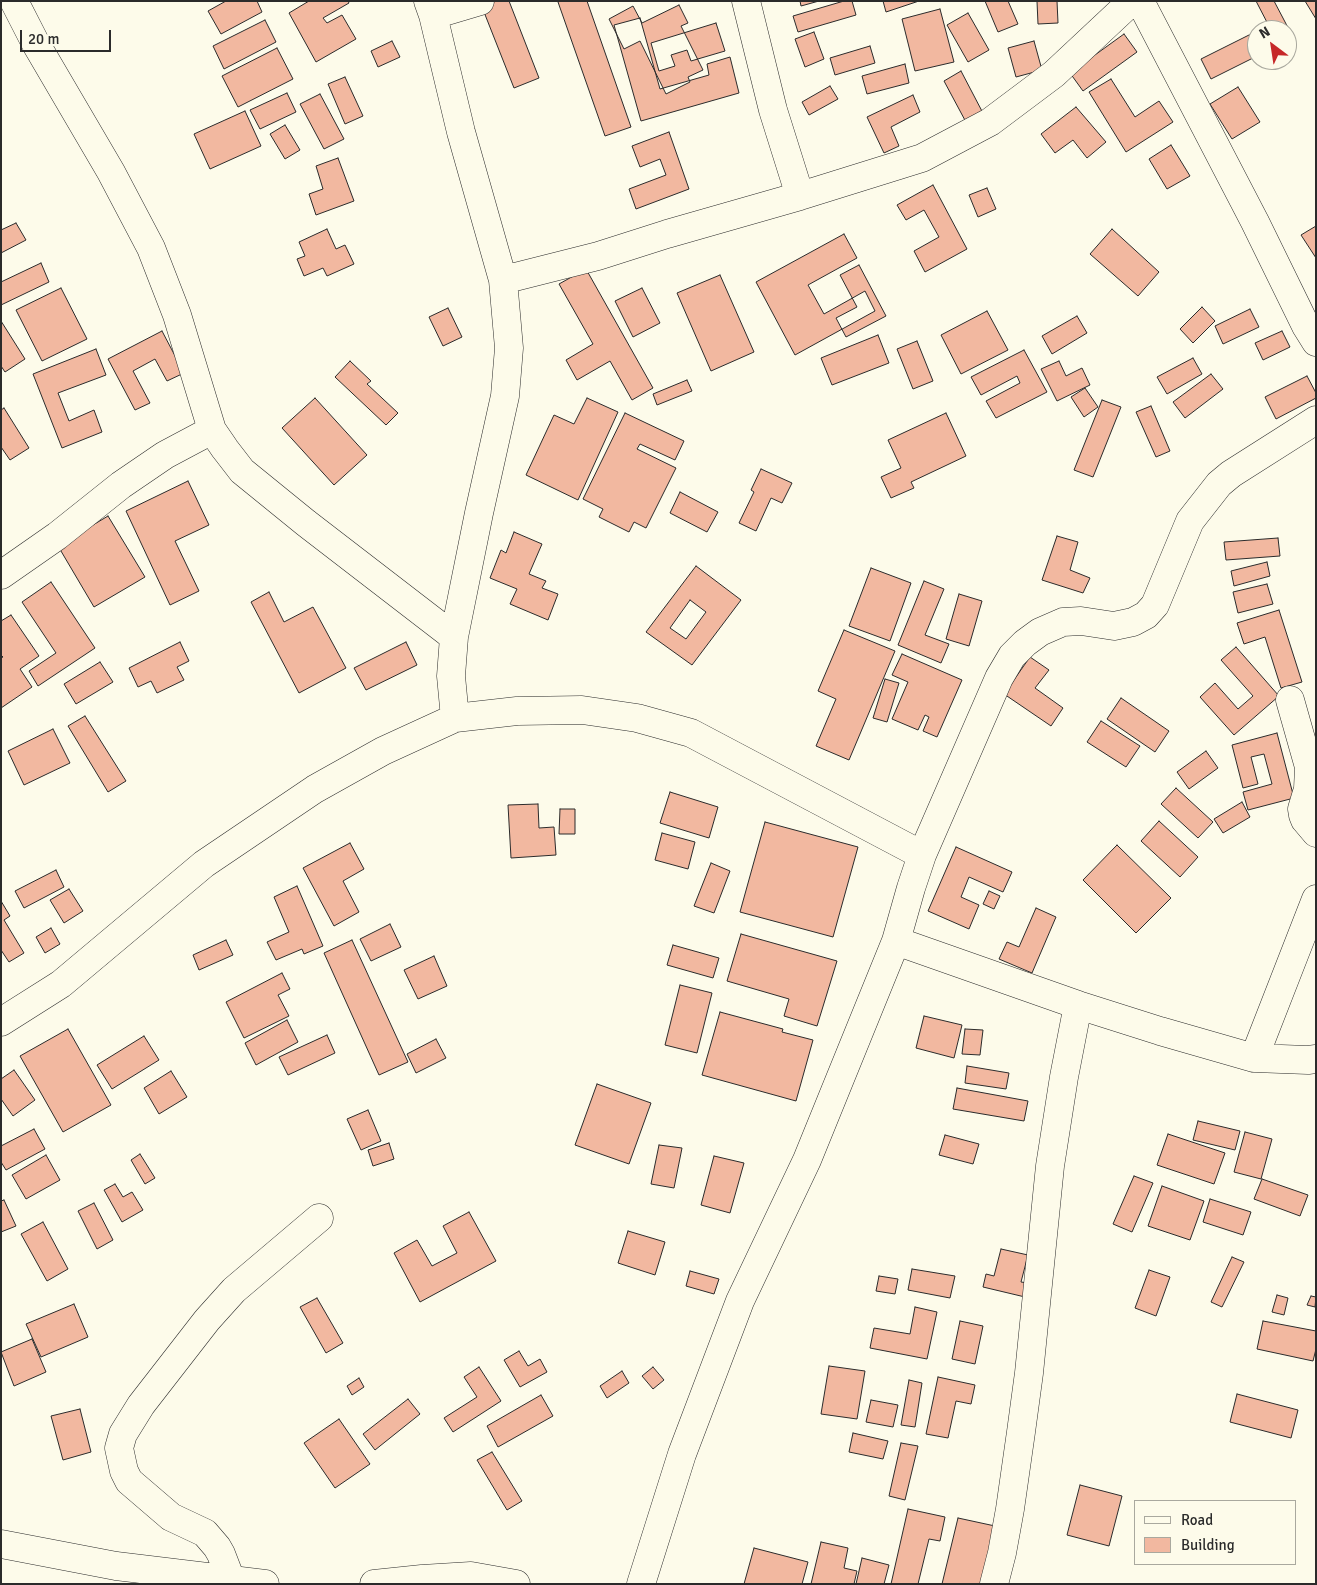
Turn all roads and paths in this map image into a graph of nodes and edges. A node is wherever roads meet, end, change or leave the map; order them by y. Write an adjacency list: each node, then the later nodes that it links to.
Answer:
1 (14, 1): 11 (street)
2 (480, 1): 6 (street)
3 (746, 1): 7 (street)
4 (1132, 1): 7 (street)
5 (1140, 1): 9 (street)
6 (430, 8): 8 (street)
7 (800, 196): 8 (street)
8 (503, 280): 13 (street)
9 (1316, 342)
10 (1316, 420): 17 (street)
11 (212, 430): 12 (street); 13 (street)
12 (1, 575)
13 (454, 637): 15 (street)
14 (1290, 700): 16 (street)
15 (455, 718): 17 (street); 21 (street)
16 (1316, 833)
17 (922, 856): 19 (street)
18 (1316, 899): 22 (street)
19 (896, 941): 20 (street); 30 (street)
20 (1078, 1005): 22 (street); 31 (street)
21 (1, 1022)
22 (1254, 1058): 23 (street)
23 (1316, 1059)
24 (319, 1218): 26 (street)
25 (1, 1544): 26 (street)
26 (231, 1580): 27 (street)
27 (265, 1584)
28 (374, 1584): 29 (street)
29 (516, 1584)
30 (641, 1584)
31 (994, 1584)

